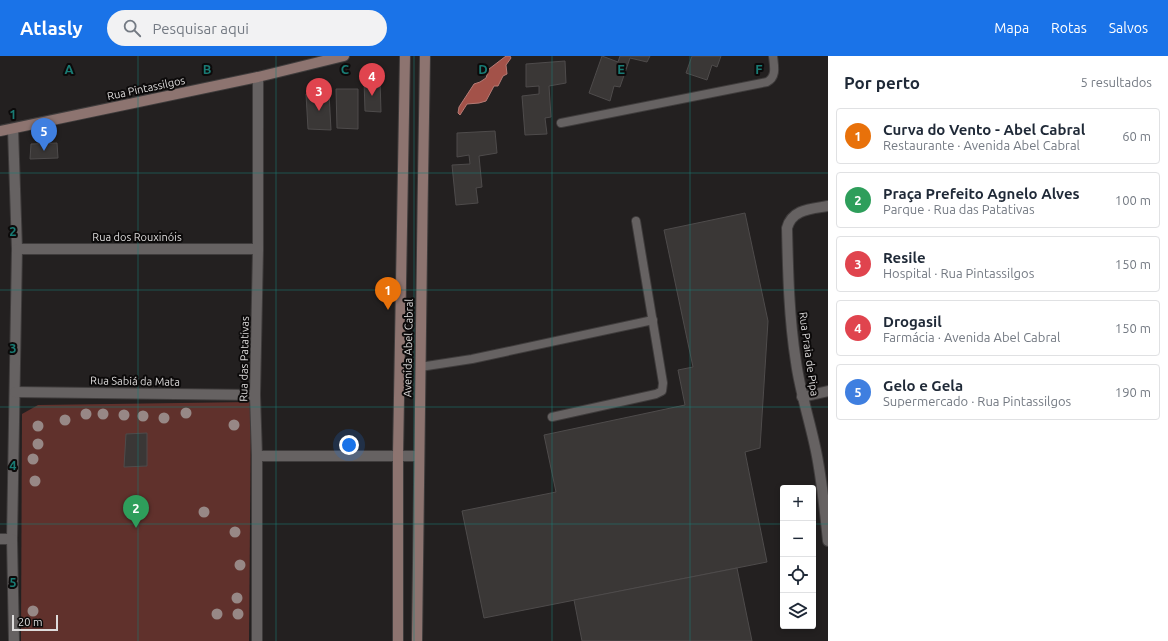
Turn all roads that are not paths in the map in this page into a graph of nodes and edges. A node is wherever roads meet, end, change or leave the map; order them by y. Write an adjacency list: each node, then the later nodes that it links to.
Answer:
1 (344, 56): 5 (main road, Rua Pintassilgos)
2 (405, 56): 20 (main road, Avenida Abel Cabral)
3 (425, 56): 14 (main road, Avenida Abel Cabral)
4 (773, 56): 6 (lane)
5 (258, 77): 7 (main road, Rua Pintassilgos); 12 (street, Rua das Patativas)
6 (561, 123)
7 (13, 129): 8 (main road, Rua Pintassilgos); 11 (street)
8 (0, 131)
9 (828, 206): 18 (street, Rua Praia de Pipa)
10 (636, 221): 13 (lane)
11 (17, 249): 12 (street, Rua dos Rouxinóis); 16 (street)
12 (258, 249): 17 (street, Rua das Patativas)
13 (653, 320): 14 (lane); 19 (lane)
14 (420, 367): 22 (main road, Avenida Abel Cabral)
15 (828, 391): 18 (street)
16 (15, 392): 17 (street, Rua Sabiá da Mata); 24 (street)
17 (255, 394): 21 (street, Rua das Patativas)
18 (802, 397): 25 (street, Rua Praia de Pipa)
19 (552, 417)
20 (398, 455): 21 (street); 22 (street); 26 (main road, Avenida Abel Cabral)
21 (257, 456): 29 (street, Rua das Patativas)
22 (418, 456): 27 (main road, Avenida Abel Cabral)
23 (0, 539): 24 (street)
24 (12, 539): 28 (street)
25 (828, 541)
26 (398, 552): 27 (main road); 30 (main road, Avenida Abel Cabral)
27 (417, 552): 31 (main road, Avenida Abel Cabral)
28 (14, 641)
29 (257, 641)
30 (398, 641)
31 (417, 641)

